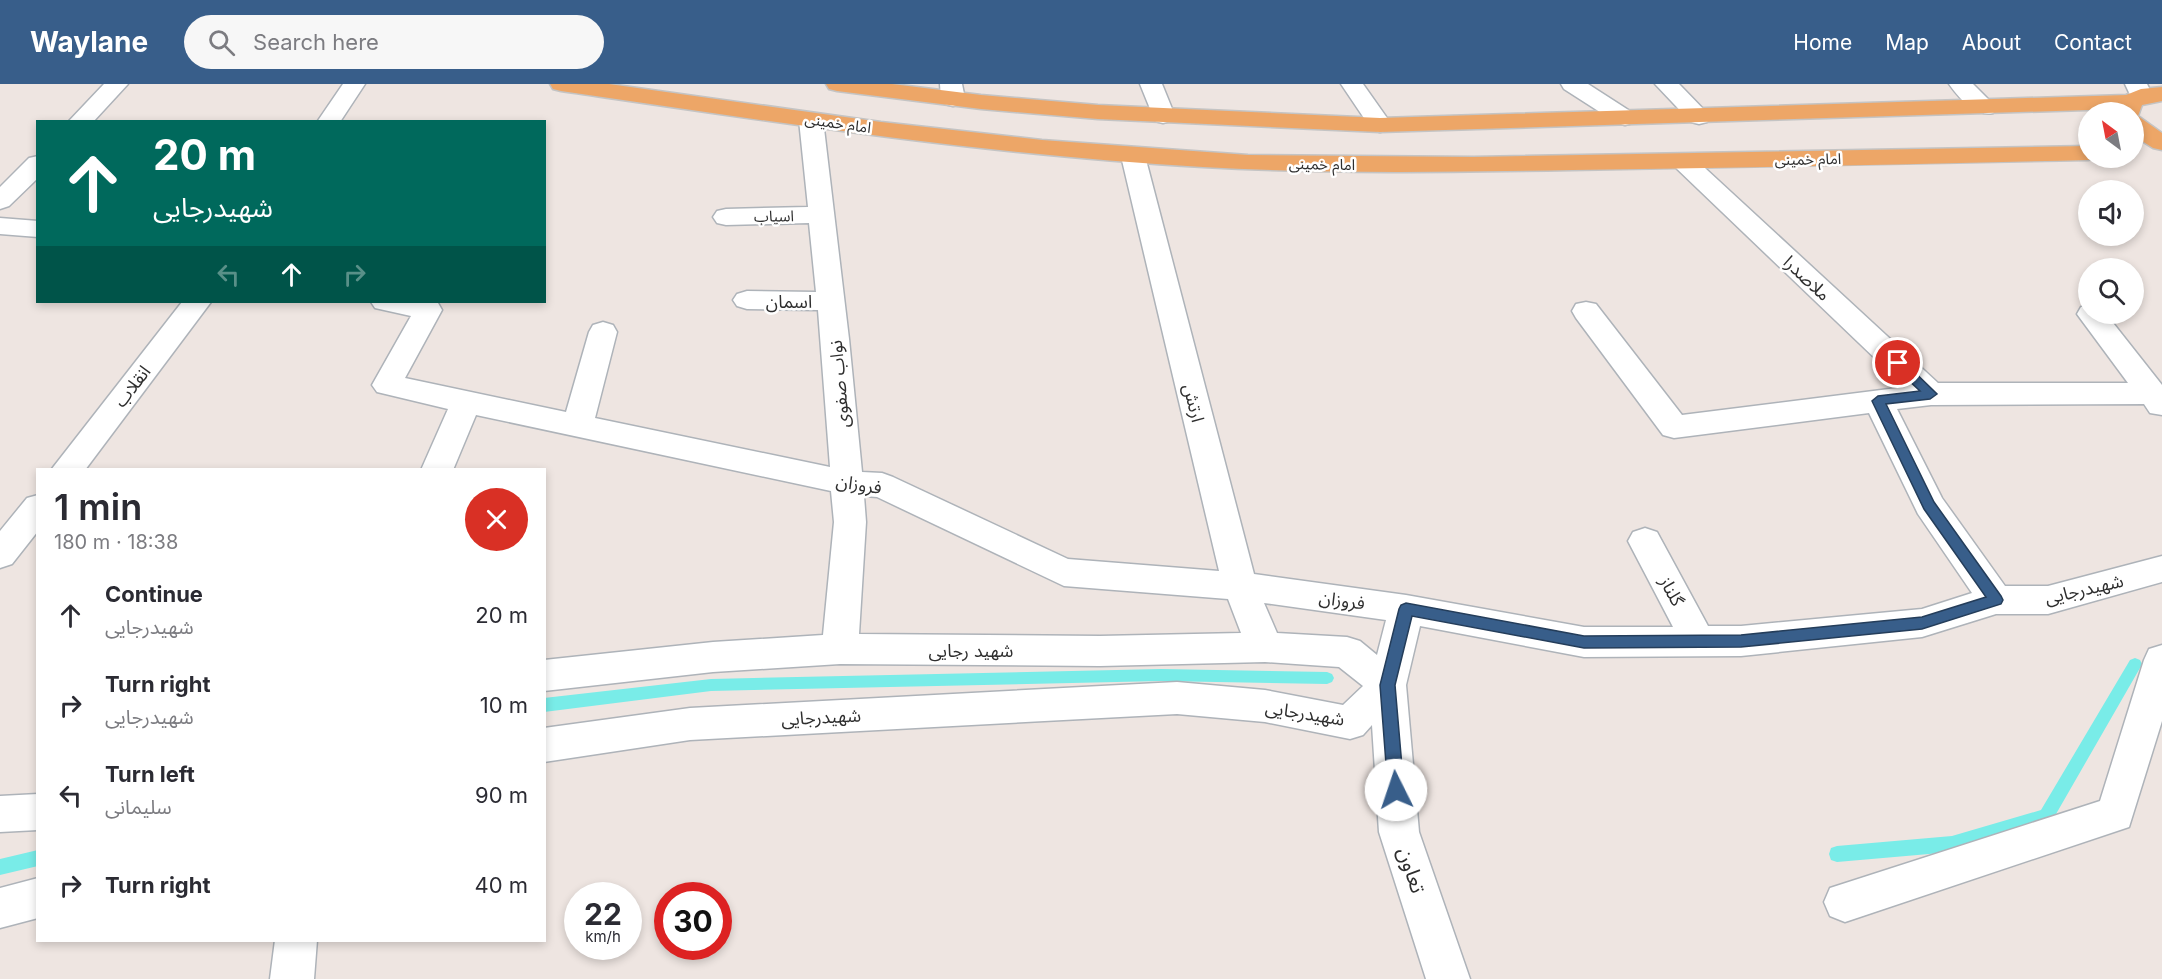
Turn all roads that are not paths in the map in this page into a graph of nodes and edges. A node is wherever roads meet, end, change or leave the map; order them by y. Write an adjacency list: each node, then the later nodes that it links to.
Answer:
1 (117, 84): 18 (street)
2 (354, 84): 19 (street)
3 (561, 84): 20 (main road, امام خمینی)
4 (656, 84): 5 (main road)
5 (696, 84)
6 (837, 84): 12 (main road)
7 (1150, 84): 15 (street)
8 (1352, 84): 21 (street)
9 (1572, 84): 17 (street)
10 (1666, 84): 16 (street)
11 (1960, 84): 14 (street)
12 (952, 92): 15 (main road)
13 (2078, 104): 14 (main road)
14 (1985, 108): 16 (main road)
15 (1163, 116): 21 (main road)
16 (1699, 117): 17 (main road)
17 (1625, 118): 21 (main road)
18 (81, 120)
19 (329, 120)
20 (811, 120): 27 (main road, امام خمینی); 31 (street, نواب صفوی)
21 (1380, 125)
22 (2144, 132): 23 (main road)
23 (2162, 143)
24 (2162, 149): 25 (main road)
25 (2144, 150)
26 (2078, 153): 28 (main road, امام خمینی)
27 (1133, 156): 28 (main road, امام خمینی); 54 (street, ارتش)
28 (1684, 162): 42 (street, ملاصدرا)
29 (36, 166): 30 (street)
30 (0, 201)
31 (821, 215): 32 (street, اسیاب); 36 (street, نواب صفوی)
32 (726, 217)
33 (0, 226): 34 (street)
34 (36, 229)
35 (747, 300): 36 (street, اسمان)
36 (831, 301): 49 (street, نواب صفوی)
37 (196, 303): 47 (street, انقلاب)
38 (390, 303): 45 (street, فروزان)
39 (1586, 311): 44 (street)
40 (2099, 324): 43 (street)
41 (603, 332): 46 (street)
42 (1930, 394): 43 (street); 44 (street)
43 (2157, 400)
44 (1878, 401): 55 (street)
45 (466, 404): 46 (street, فروزان); 48 (street)
46 (577, 427): 49 (street, فروزان)
47 (69, 468)
48 (438, 468)
49 (848, 483): 54 (street, فروزان); 59 (street, نواب صفوی)
50 (36, 510): 52 (street)
51 (1645, 541): 57 (street, گلناز)
52 (0, 555)
53 (2162, 569): 55 (street, شهیدرجایی)
54 (1240, 586): 56 (street, فروزان); 58 (street, ارتش)
55 (1996, 600): 57 (street, شهیدرجایی)
56 (1406, 609): 57 (street, شهیدرجایی); 62 (street)
57 (1698, 641)
58 (1265, 647): 59 (street, شهید رجایی); 62 (street, شهید رجایی)
59 (840, 649): 61 (street, شهید رجایی)
60 (2162, 660): 67 (street)
61 (546, 676)
62 (1388, 685): 63 (street, شهیدرجایی); 71 (street, تعاون)
63 (546, 745)
64 (36, 812): 65 (street)
65 (0, 814)
66 (36, 899): 68 (street)
67 (1845, 902)
68 (0, 908)
69 (296, 942): 70 (street)
70 (292, 979)
71 (1448, 979)

